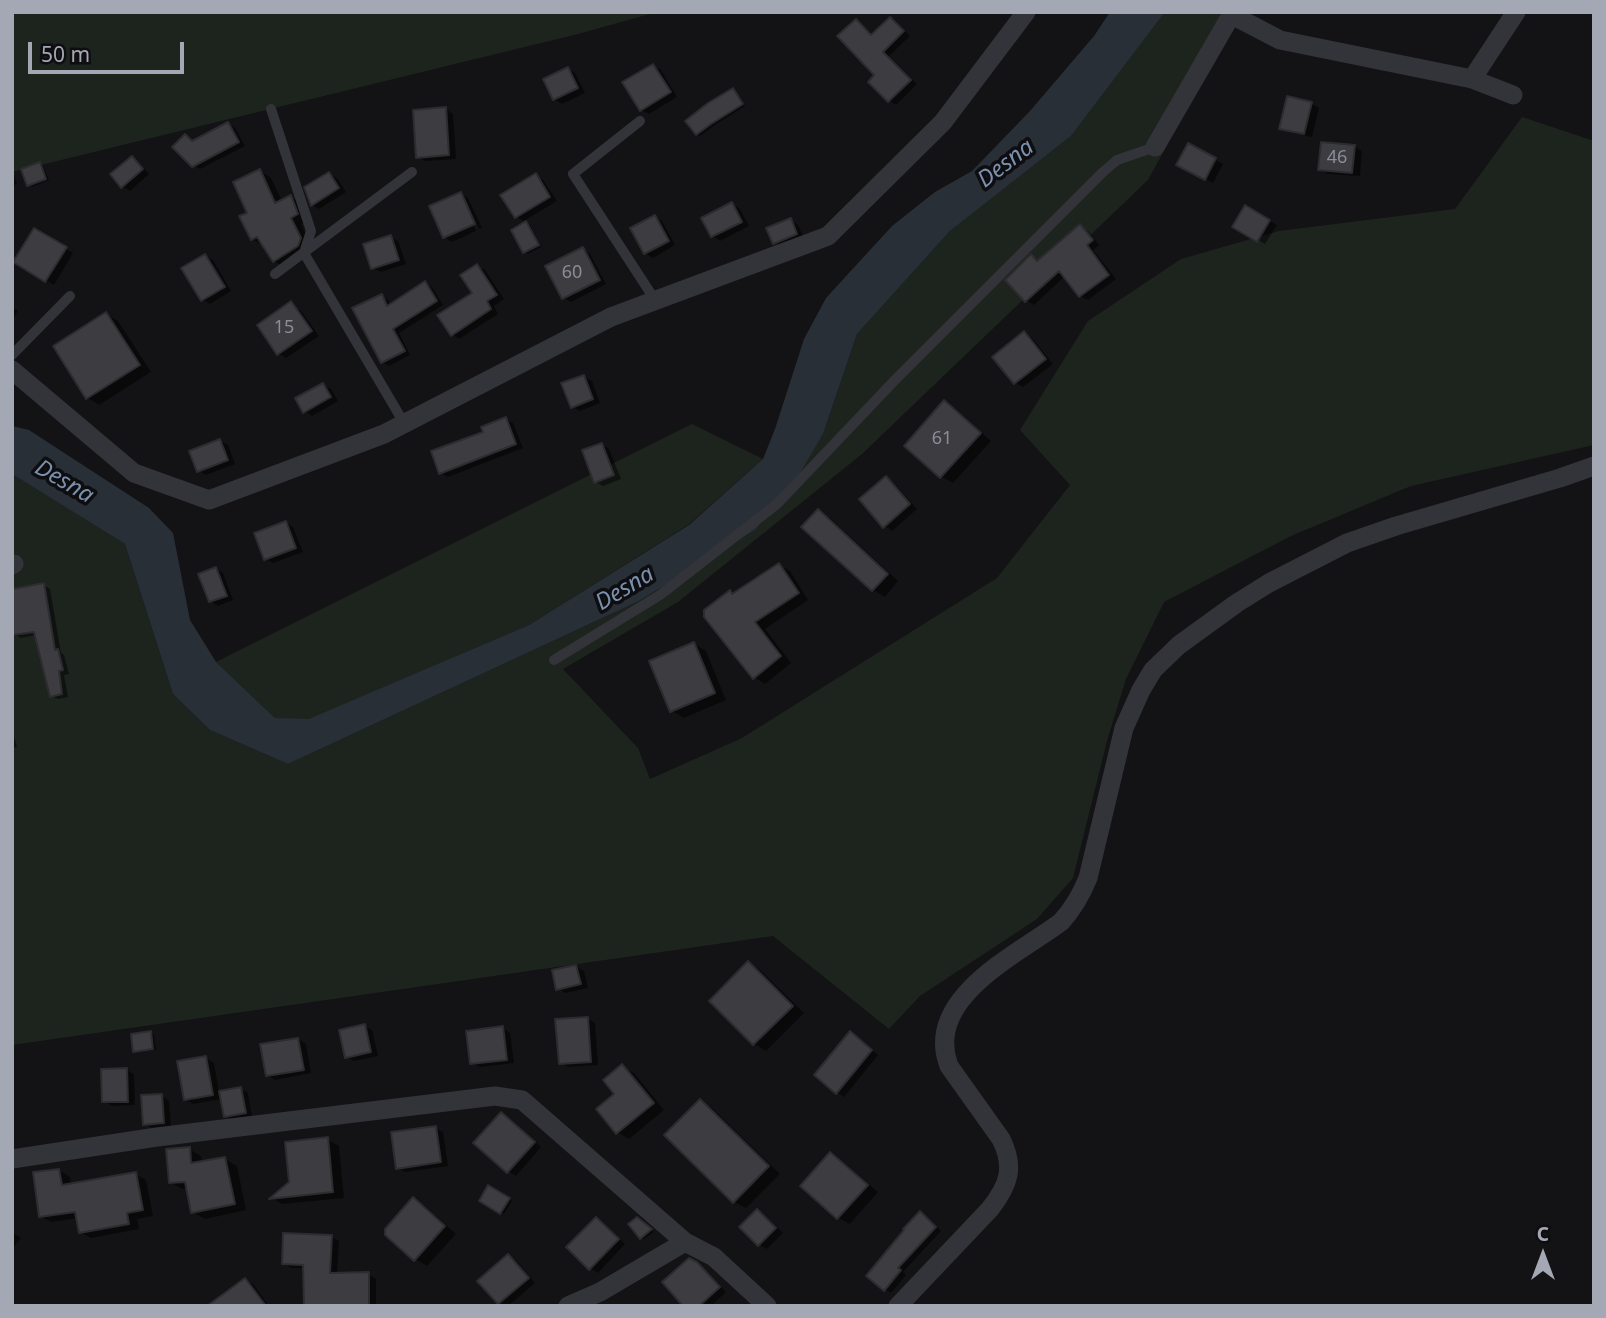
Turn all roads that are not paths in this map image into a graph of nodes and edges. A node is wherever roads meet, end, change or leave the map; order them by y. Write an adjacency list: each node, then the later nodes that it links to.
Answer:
1 (1026, 12): 13 (street)
2 (1516, 12): 4 (street)
3 (1233, 14): 4 (street); 8 (street)
4 (1472, 79): 5 (street)
5 (1513, 95)
6 (271, 109): 10 (lane)
7 (640, 121): 13 (lane)
8 (1154, 147): 18 (lane)
9 (412, 172): 10 (lane)
10 (304, 253): 11 (lane); 16 (lane)
11 (275, 274)
12 (70, 296): 14 (lane)
13 (655, 300): 16 (street)
14 (12, 355)
15 (12, 370): 16 (street)
16 (404, 423)
17 (1594, 466): 23 (street)
18 (554, 660)
19 (12, 1159): 20 (street)
20 (685, 1242): 21 (street); 22 (street)
21 (568, 1306)
22 (767, 1306)
23 (898, 1306)

